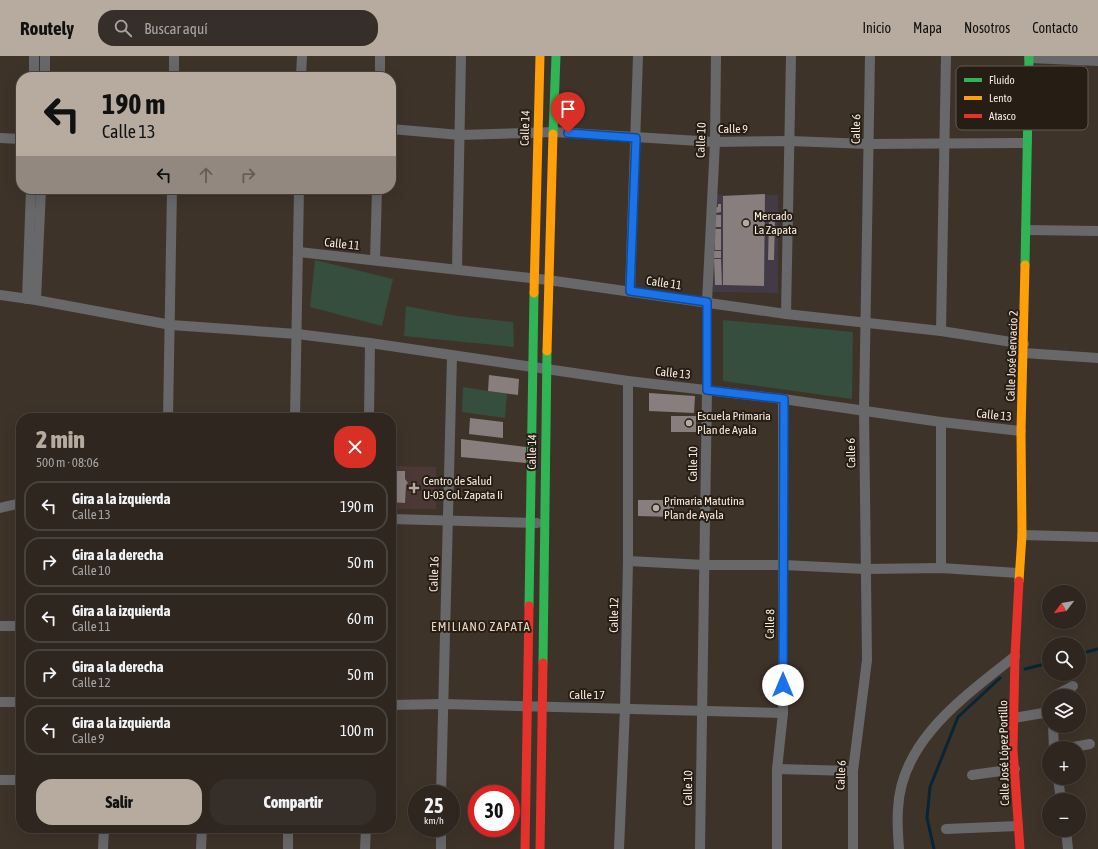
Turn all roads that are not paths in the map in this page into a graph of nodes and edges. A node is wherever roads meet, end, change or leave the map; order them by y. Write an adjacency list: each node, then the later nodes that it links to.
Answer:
1 (34, 56): 16 (street)
2 (45, 56): 17 (street)
3 (174, 56): 18 (street)
4 (302, 56): 19 (street)
5 (380, 56): 20 (street)
6 (462, 56): 25 (street)
7 (540, 56): 24 (main road, Calle 14)
8 (556, 56): 23 (main road, Calle 14)
9 (638, 56): 27 (street)
10 (716, 56): 30 (street, Calle 10)
11 (791, 56): 29 (street)
12 (870, 56): 32 (street, Calle 6)
13 (946, 56): 33 (street)
14 (1029, 57): 15 (street)
15 (1098, 61)
16 (34, 72)
17 (45, 72)
18 (174, 72)
19 (301, 72)
20 (380, 72)
21 (396, 129): 25 (street, Calle 9)
22 (1028, 130): 31 (main road, Calle José Gervacio 2)
23 (554, 132): 24 (street, Calle 9); 27 (street, Calle 9); 45 (main road, Calle 14)
24 (538, 133): 25 (street, Calle 9); 44 (main road, Calle 14)
25 (460, 135): 43 (street)
26 (0, 138): 28 (street)
27 (636, 138): 30 (street, Calle 9); 46 (street)
28 (16, 139)
29 (790, 141): 30 (street, Calle 9); 32 (street, Calle 9); 50 (street)
30 (715, 142): 49 (street, Calle 10)
31 (1028, 143): 33 (street, Calle 9); 39 (main road, Calle José Gervacio 2)
32 (868, 144): 33 (street, Calle 9); 51 (street, Calle 6)
33 (944, 144): 53 (street)
34 (31, 194): 48 (street)
35 (41, 194): 48 (street)
36 (172, 194): 52 (street)
37 (299, 194): 41 (street)
38 (377, 194): 42 (street)
39 (1026, 230): 40 (street); 56 (main road, Calle José Gervacio 2)
40 (1098, 231)
41 (299, 252): 42 (street, Calle 11); 54 (street)
42 (375, 260): 43 (street, Calle 11)
43 (457, 269): 44 (street, Calle 11)
44 (535, 279): 45 (street, Calle 11); 59 (main road, Calle 14)
45 (548, 280): 46 (street, Calle 11); 60 (main road, Calle 14)
46 (630, 291): 49 (street, Calle 11)
47 (0, 295): 48 (street)
48 (31, 299): 52 (street)
49 (707, 302): 50 (street, Calle 11); 62 (street, Calle 10)
50 (786, 314): 51 (street, Calle 11)
51 (866, 323): 53 (street, Calle 11); 64 (street, Calle 6)
52 (171, 325): 54 (street); 65 (street)
53 (941, 331): 56 (street, Calle 11)
54 (297, 334): 55 (street); 66 (street)
55 (370, 343): 57 (street, Calle 13); 67 (street)
56 (1024, 348): 58 (street, Calle 11); 69 (main road, Calle José Gervacio 2)
57 (452, 356): 59 (street, Calle 13); 73 (street, Calle 16)
58 (1098, 358)
59 (533, 368): 60 (street, Calle 13); 74 (main road, Calle 14)
60 (546, 370): 61 (street, Calle 13); 75 (main road, Calle 14)
61 (628, 381): 62 (street, Calle 13); 78 (street, Calle 12)
62 (707, 390): 63 (street, Calle 13); 79 (street, Calle 10)
63 (784, 399): 64 (street, Calle 13); 80 (street, Calle 8)
64 (864, 410): 68 (street, Calle 13); 82 (street, Calle 6)
65 (168, 413)
66 (295, 413)
67 (369, 413)
68 (941, 422): 69 (street, Calle 13); 81 (street)
69 (1021, 431): 76 (main road, Calle José Gervacio 2)
70 (16, 504): 71 (street)
71 (0, 508)
72 (396, 519): 73 (street)
73 (449, 520): 74 (street); 92 (street, Calle 16)
74 (531, 522): 75 (street); 93 (main road, Calle 14)
75 (543, 523): 94 (main road, Calle 14)
76 (1022, 535): 77 (street); 83 (main road, Calle José Gervacio 2)
77 (1098, 537)
78 (628, 561): 79 (street); 95 (street, Calle 12)
79 (704, 565): 80 (street); 96 (street, Calle 10)
80 (784, 565): 82 (street); 97 (street, Calle 8)
81 (942, 568): 82 (street); 83 (street)
82 (866, 569): 104 (street, Calle 6)
83 (1019, 573): 86 (main road, Calle José Gervacio 2)
84 (0, 626): 85 (street)
85 (16, 626)
86 (1015, 656): 99 (main road, Calle José López Portillo); 128 (street)
87 (1073, 686): 88 (street)
88 (1067, 689)
89 (0, 702): 90 (street)
90 (16, 702)
91 (396, 704): 92 (street, Calle 17)
92 (442, 704): 93 (street, Calle 17); 108 (street, Calle 16)
93 (528, 708): 94 (street, Calle 17); 122 (main road, Calle 14)
94 (542, 708): 95 (street, Calle 17); 123 (main road, Calle 14)
95 (625, 708): 96 (street, Calle 17); 124 (street, Calle 12)
96 (702, 710): 97 (street, Calle 17); 125 (street, Calle 10)
97 (783, 713): 102 (street, Calle 8)
98 (1042, 713): 99 (street)
99 (1014, 718): 103 (main road, Calle José López Portillo)
100 (1090, 744): 101 (street)
101 (1086, 745)
102 (777, 769): 104 (street); 126 (street, Calle 8)
103 (1015, 769): 105 (street); 109 (main road, Calle José López Portillo)
104 (853, 771): 127 (street, Calle 6)
105 (972, 775)
106 (0, 780): 107 (street)
107 (16, 780)
108 (441, 785)
109 (1018, 826): 110 (street); 129 (main road, Calle José López Portillo)
110 (946, 829)
111 (104, 833): 117 (street)
112 (202, 833): 118 (street)
113 (288, 833): 119 (street)
114 (366, 833): 120 (street)
115 (441, 837): 121 (street)
116 (1067, 837): 130 (street)
117 (104, 849)
118 (201, 849)
119 (288, 849)
120 (365, 849)
121 (440, 849)
122 (525, 849)
123 (540, 849)
124 (619, 849)
125 (700, 849)
126 (777, 849)
127 (853, 849)
128 (900, 849)
129 (1020, 849)
130 (1068, 849)

